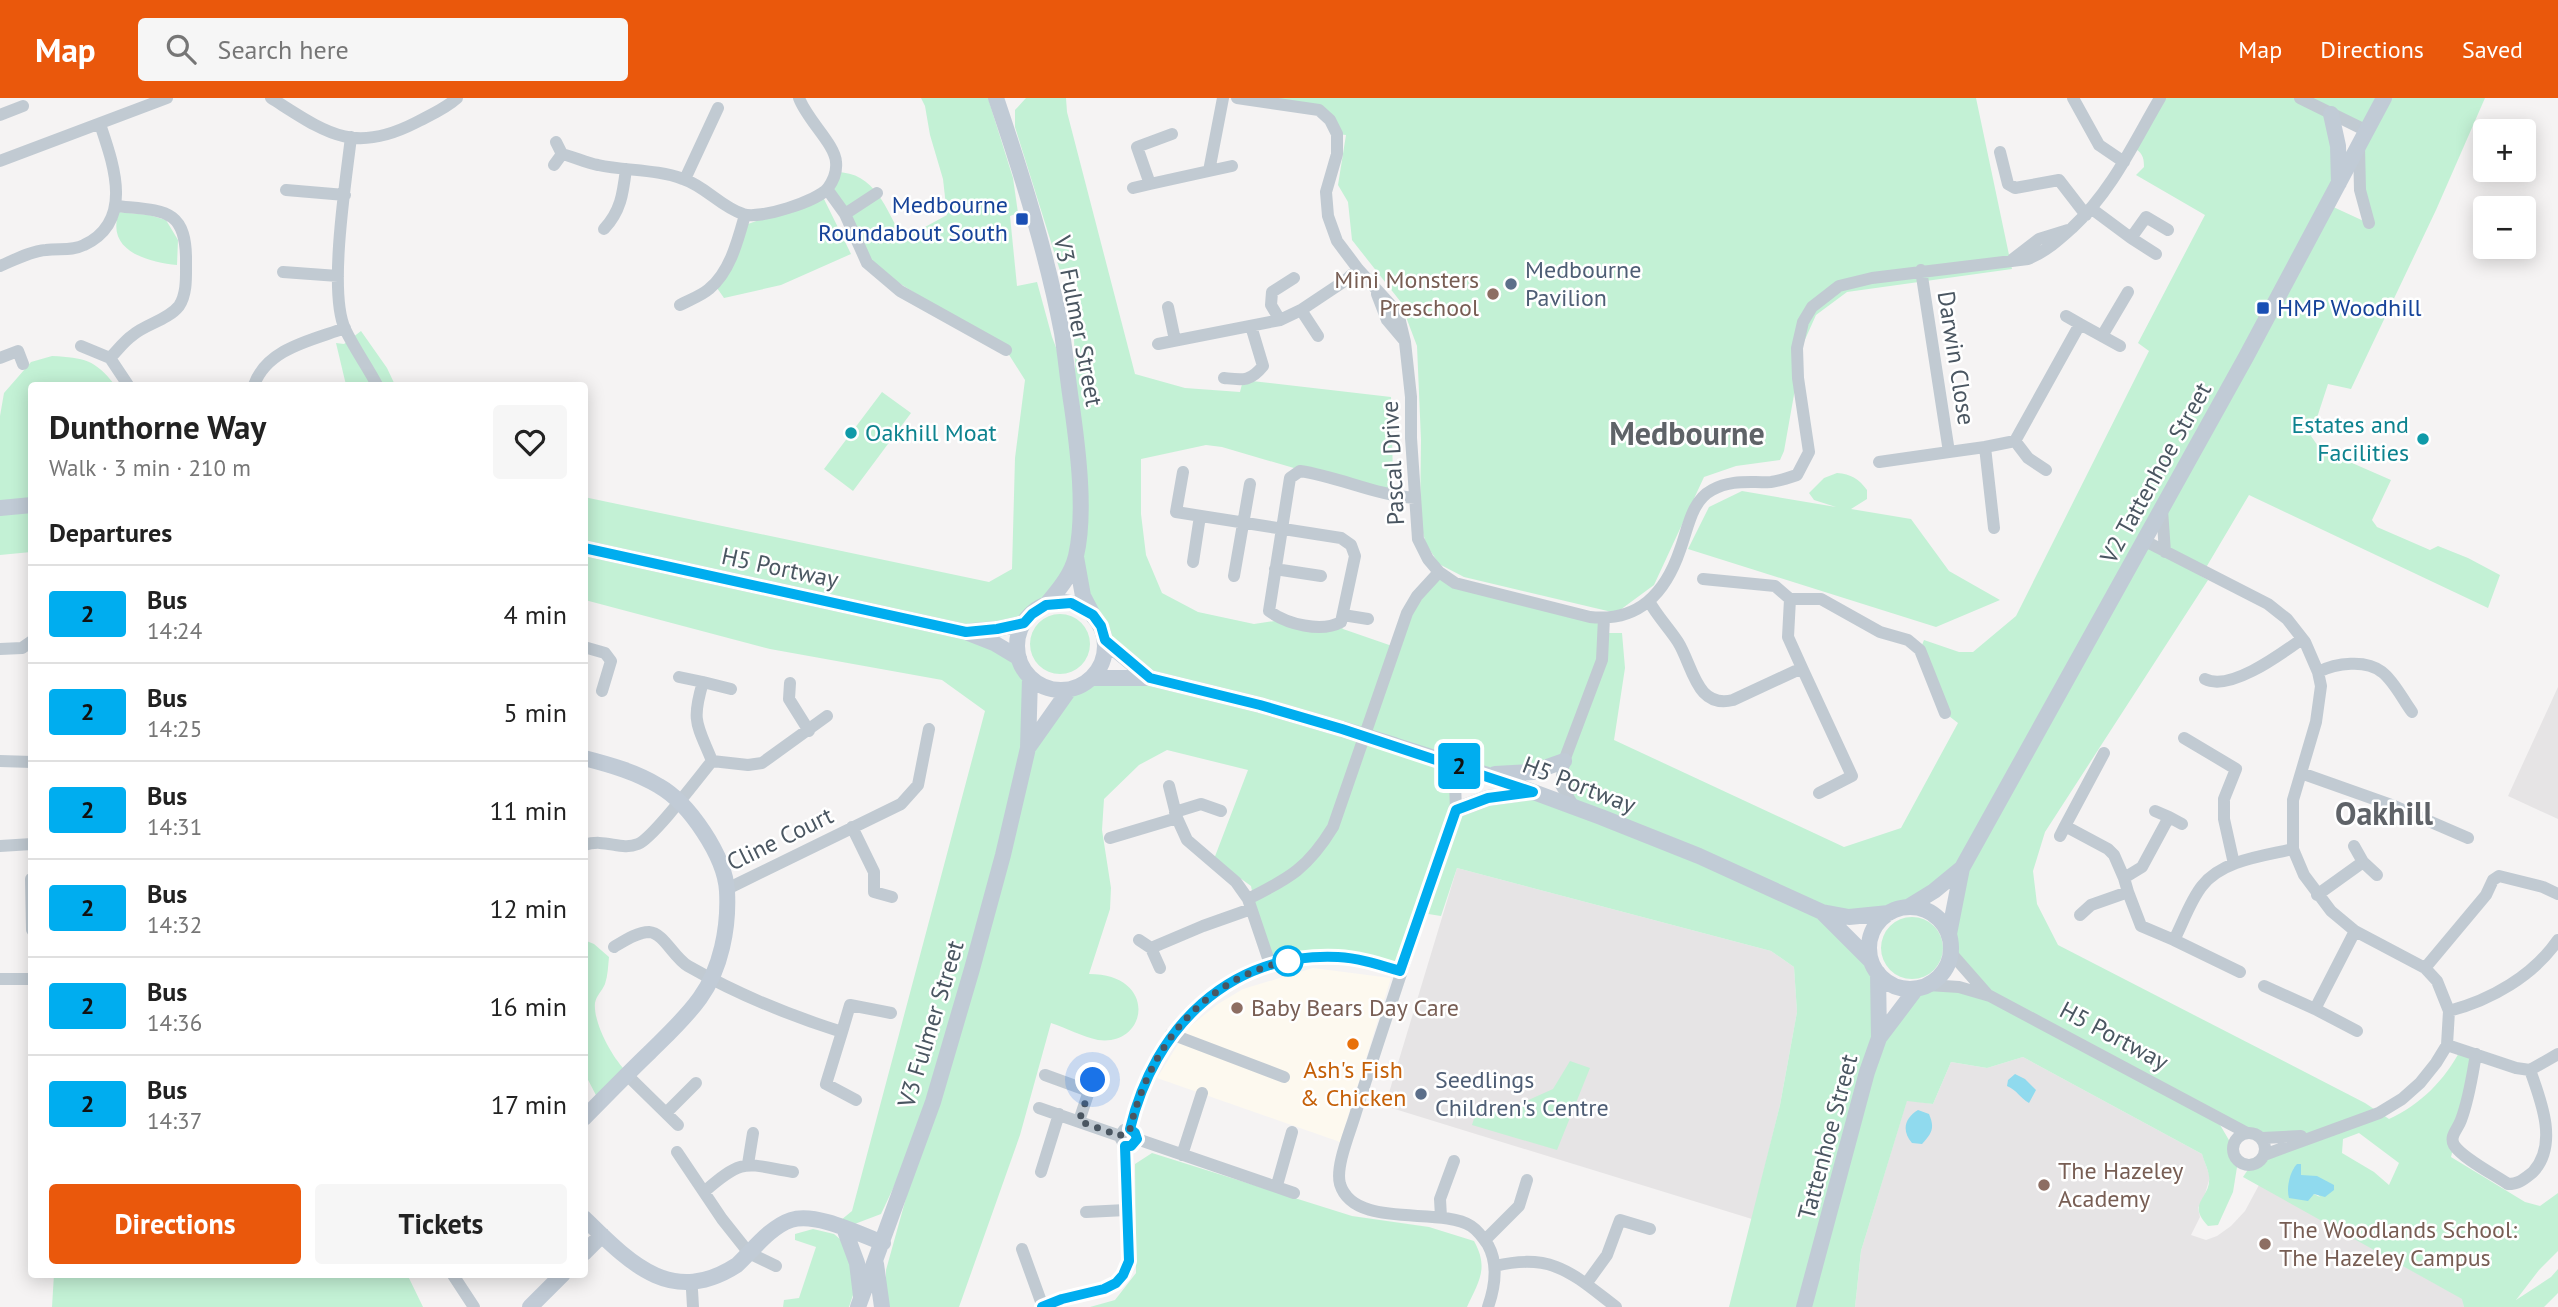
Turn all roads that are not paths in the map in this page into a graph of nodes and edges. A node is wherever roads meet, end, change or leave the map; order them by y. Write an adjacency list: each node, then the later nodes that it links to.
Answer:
1 (167, 98): 16 (street)
2 (271, 98): 19 (street)
3 (457, 98): 19 (street)
4 (799, 98): 32 (street)
5 (1223, 98): 27 (street)
6 (1237, 98): 46 (street, Pascal Drive)
7 (2073, 98): 23 (street)
8 (2160, 98): 23 (street)
9 (2300, 98): 14 (street)
10 (2385, 98): 17 (street, V2 Tattenhoe Street)
11 (1000, 99): 92 (street, V3 Fulmer Street)
12 (23, 106): 15 (street)
13 (718, 108): 28 (street)
14 (2331, 114): 17 (street); 30 (street)
15 (0, 116)
16 (100, 124): 22 (street); 36 (street)
17 (2367, 131): 20 (street, V2 Tattenhoe Street)
18 (1172, 134): 29 (street)
19 (351, 137): 35 (street)
20 (2359, 146): 30 (street, V2 Tattenhoe Street); 40 (street)
21 (2000, 152): 37 (street)
22 (0, 160)
23 (2124, 162): 37 (street)
24 (554, 165): 26 (street)
25 (1233, 166): 27 (street)
26 (626, 169): 28 (street); 41 (street)
27 (1209, 171): 29 (street)
28 (685, 179): 39 (street)
29 (1150, 184): 31 (street)
30 (2339, 185): 84 (street, V2 Tattenhoe Street)
31 (1133, 188)
32 (827, 189): 38 (street); 39 (street)
33 (286, 190): 35 (street)
34 (877, 193): 38 (street)
35 (345, 195): 49 (street)
36 (116, 206): 45 (street); 68 (street)
37 (2089, 212): 43 (street); 47 (street)
38 (845, 214): 66 (street)
39 (745, 215): 52 (street)
40 (2369, 223)
41 (604, 229)
42 (2168, 230): 43 (street)
43 (2131, 238): 44 (street)
44 (2156, 254)
45 (0, 266)
46 (1357, 269): 54 (street); 81 (street, Pascal Drive)
47 (1921, 270): 76 (street, Darwin Close); 100 (street)
48 (283, 272): 49 (street)
49 (338, 276): 59 (street)
50 (1294, 278): 56 (street)
51 (2128, 292): 61 (street)
52 (680, 305)
53 (1168, 307): 62 (street)
54 (1301, 310): 56 (street); 60 (street)
55 (2066, 316): 57 (street)
56 (1280, 320): 58 (street)
57 (2080, 324): 61 (street); 74 (street)
58 (1251, 326): 62 (street); 70 (street)
59 (345, 328): 72 (street); 73 (street)
60 (1318, 336)
61 (2102, 336): 65 (street)
62 (1175, 340): 63 (street)
63 (1158, 344)
64 (81, 346): 68 (street)
65 (2120, 346)
66 (1006, 350)
67 (0, 358): 69 (street)
68 (110, 358): 71 (street)
69 (23, 364)
70 (1224, 377)
71 (126, 382)
72 (256, 382)
73 (375, 382)
74 (2015, 442): 75 (street, Darwin Close); 78 (street)
75 (1985, 447): 76 (street, Darwin Close); 87 (street, Darwin Close)
76 (1949, 452): 77 (street, Darwin Close)
77 (1879, 462)
78 (2046, 470)
79 (1182, 472): 85 (street)
80 (1250, 484): 86 (street)
81 (1415, 498): 88 (street); 95 (street, Pascal Drive)
82 (28, 505): 83 (street)
83 (0, 508)
84 (2162, 510): 89 (street, V2 Tattenhoe Street); 91 (street)
85 (1200, 516): 86 (street); 93 (street)
86 (1244, 524): 88 (street); 96 (street)
87 (1994, 528)
88 (1280, 530): 94 (street); 103 (street)
89 (2145, 541): 91 (street); 163 (street, V2 Tattenhoe Street)
90 (588, 549): 107 (street, H5 Portway)
91 (2165, 552): 108 (street)
92 (1076, 555): 101 (street, V3 Fulmer Street); 102 (street, V3 Fulmer Street)
93 (1192, 562)
94 (1275, 569): 97 (street); 103 (street)
95 (1438, 572): 104 (street); 171 (street)
96 (1234, 576)
97 (1321, 576)
98 (1703, 579): 99 (street)
99 (1790, 599): 114 (street); 127 (street)
100 (1649, 601): 104 (street); 114 (street)
101 (1046, 605): 102 (street); 106 (street)
102 (1093, 615): 109 (street)
103 (1343, 615): 105 (street)
104 (1604, 618): 138 (street)
105 (1368, 619)
106 (1024, 623): 107 (street, H5 Portway); 113 (street)
107 (966, 632): 113 (street, H5 Portway)
108 (2302, 639): 115 (street); 120 (street)
109 (1105, 640): 118 (street); 119 (street, H5 Portway)
110 (28, 644): 112 (street)
111 (588, 648): 125 (street)
112 (0, 649)
113 (1019, 658): 117 (street)
114 (1802, 668): 144 (street)
115 (2318, 672): 126 (street); 140 (street)
116 (679, 677): 121 (street)
117 (1030, 678): 124 (street); 132 (street, V3 Fulmer Street)
118 (1092, 678): 119 (street, H5 Portway); 124 (street)
119 (1150, 678): 135 (street, H5 Portway, bridge)
120 (2205, 679)
121 (703, 682): 123 (street); 137 (street)
122 (790, 683): 130 (street)
123 (731, 689)
124 (1069, 690): 132 (street, V3 Fulmer Street)
125 (602, 691)
126 (2412, 712)
127 (1945, 713)
128 (828, 716): 130 (street)
129 (929, 729): 153 (street, Cline Court)
130 (809, 731): 137 (street)
131 (2184, 738): 162 (street)
132 (1028, 748): 247 (street, V3 Fulmer Street)
133 (2104, 753): 165 (street)
134 (588, 759): 145 (street)
135 (1440, 760): 141 (street, H5 Portway); 147 (street)
136 (0, 761): 139 (street)
137 (712, 761): 145 (street)
138 (1564, 761): 141 (street); 146 (street)
139 (28, 762)
140 (2301, 773): 155 (street); 160 (street)
141 (1485, 774): 143 (street, H5 Portway)
142 (1169, 786): 150 (street)
143 (1533, 792): 146 (street, H5 Portway); 147 (street)
144 (1819, 793)
145 (679, 801): 157 (street); 166 (street)
146 (1574, 807): 173 (street, H5 Portway)
147 (1456, 810): 188 (street)
148 (1221, 811): 150 (street)
149 (2155, 811): 151 (street)
150 (1176, 815): 154 (street); 171 (street)
151 (2168, 817): 152 (street); 165 (street)
152 (2182, 824)
153 (852, 827): 166 (street, Cline Court); 170 (street, Cline Court)
154 (1110, 838)
155 (2468, 838)
156 (28, 844): 158 (street)
157 (588, 844)
158 (0, 846)
159 (2354, 846): 161 (street)
160 (2293, 849): 162 (street); 169 (street)
161 (2363, 862): 164 (street); 169 (street)
162 (2234, 864): 179 (street)
163 (1962, 868): 172 (street, V2 Tattenhoe Street); 177 (street, V2 Tattenhoe Street)
164 (2377, 875)
165 (2123, 877): 167 (street)
166 (727, 889): 192 (street)
167 (2128, 892): 175 (street); 179 (street)
168 (2558, 894): 187 (street)
169 (2318, 895): 176 (street)
170 (892, 897)
171 (1250, 904): 182 (street); 184 (street)
172 (1908, 908): 174 (street); 177 (street)
173 (1822, 912): 174 (street, H5 Portway); 185 (street, H5 Portway)
174 (1889, 913): 185 (street)
175 (2080, 915)
176 (2355, 930): 187 (street); 196 (street)
177 (1949, 934): 183 (street)
178 (1139, 940): 182 (street)
179 (2174, 940): 189 (street)
180 (2558, 940): 197 (street)
181 (614, 947): 192 (street)
182 (1151, 948): 186 (street)
183 (1951, 953): 194 (street); 195 (street, H5 Portway)
184 (1270, 964): 188 (street); 201 (street)
185 (1874, 967): 194 (street); 202 (street, Tattenhoe Street)
186 (1160, 968)
187 (2425, 968): 197 (street)
188 (1400, 971): 241 (street)
189 (2240, 972)
190 (0, 979): 191 (street)
191 (28, 979)
192 (711, 979): 200 (street); 207 (street)
193 (2264, 986): 196 (street)
194 (1922, 987): 195 (street, H5 Portway); 202 (street, Tattenhoe Street)
195 (1994, 998): 217 (street, H5 Portway)
196 (2315, 1009): 199 (street)
197 (2449, 1011): 203 (street)
198 (891, 1013): 200 (street)
199 (2357, 1031)
200 (842, 1032): 212 (street)
201 (1171, 1034): 209 (street); 225 (street)
202 (1879, 1038): 248 (street, Tattenhoe Street)
203 (2447, 1045): 204 (street); 224 (street)
204 (2476, 1054): 206 (street); 219 (street)
205 (2558, 1054): 206 (street)
206 (2530, 1070): 219 (street)
207 (627, 1075): 214 (street); 215 (street)
208 (1045, 1075): 218 (street)
209 (1284, 1077)
210 (696, 1083): 214 (street)
211 (1202, 1093): 229 (street)
212 (856, 1100)
213 (1039, 1108): 216 (street)
214 (666, 1113): 220 (street)
215 (588, 1114)
216 (1059, 1114): 218 (street); 233 (street)
217 (2215, 1116): 223 (street, H5 Portway); 227 (street)
218 (1079, 1121): 225 (street)
219 (2555, 1124)
220 (678, 1125)
221 (1292, 1132): 236 (street)
222 (753, 1133): 232 (street)
223 (2247, 1133): 226 (street); 227 (street)
224 (2316, 1135): 226 (street); 230 (street)
225 (1128, 1137): 229 (street); 239 (street)
226 (2262, 1138): 230 (street)
227 (2233, 1147): 230 (street)
228 (677, 1152): 237 (street)
229 (1182, 1155): 236 (street)
230 (2264, 1155)
231 (1454, 1161): 241 (street)
232 (748, 1164): 234 (street); 237 (street)
233 (1041, 1171)
234 (793, 1172)
235 (1527, 1180): 246 (street)
236 (1276, 1185): 238 (street)
237 (705, 1191): 251 (street)
238 (1294, 1193)
239 (1126, 1210): 240 (street); 264 (street)
240 (1086, 1212)
241 (1441, 1217): 246 (street)
242 (588, 1222): 245 (street)
243 (844, 1228): 247 (street); 251 (street); 259 (street)
244 (1650, 1229): 257 (street)
245 (602, 1235): 249 (street); 258 (street)
246 (1485, 1240): 254 (street)
247 (883, 1243): 252 (street, V3 Fulmer Street)
248 (1821, 1248): 267 (street, Tattenhoe Street); 268 (street, Tattenhoe Street)
249 (588, 1249)
250 (1022, 1249): 264 (street)
251 (749, 1253): 253 (street); 258 (street)
252 (876, 1262): 259 (street, V3 Fulmer Street); 263 (street)
253 (776, 1266)
254 (1495, 1266): 257 (street); 265 (street)
255 (455, 1278): 260 (street)
256 (559, 1278): 261 (street)
257 (1586, 1284): 266 (street)
258 (692, 1290): 262 (street)
259 (860, 1303)
260 (474, 1307)
261 (530, 1307)
262 (693, 1307)
263 (882, 1307)
264 (1042, 1307)
265 (1488, 1307)
266 (1616, 1307)
267 (1796, 1307)
268 (1804, 1307)

